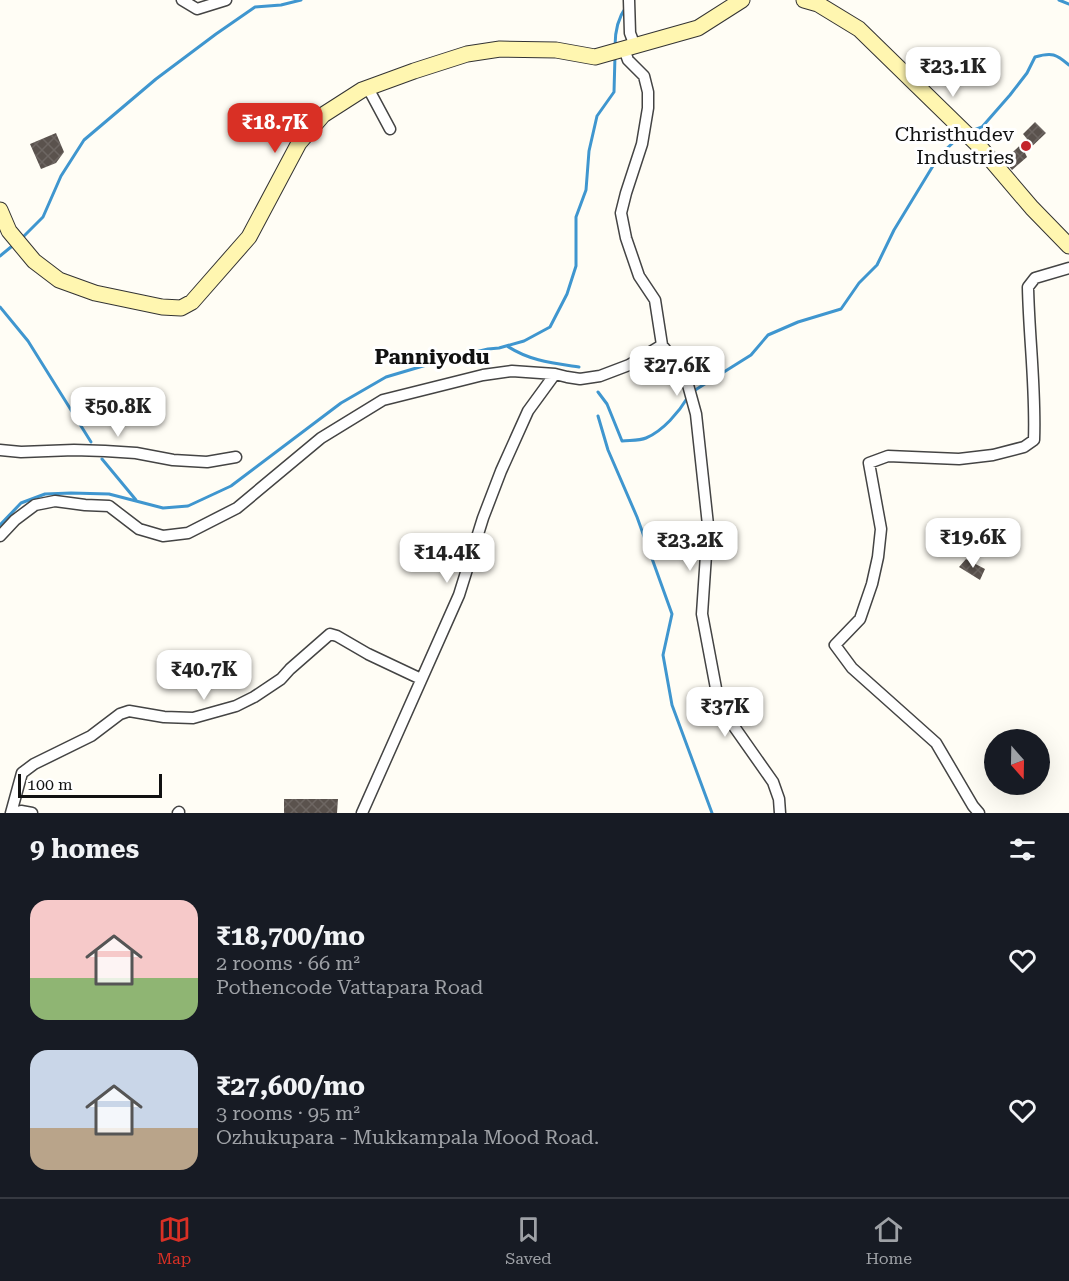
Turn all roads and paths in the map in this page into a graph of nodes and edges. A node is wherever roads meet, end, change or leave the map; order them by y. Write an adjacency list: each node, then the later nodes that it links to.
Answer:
1 (182, 0): 2 (street)
2 (226, 0)
3 (629, 0): 6 (street)
4 (742, 0): 6 (main road)
5 (804, 0): 10 (main road)
6 (626, 48): 7 (main road); 12 (street)
7 (368, 88): 8 (street); 9 (main road)
8 (390, 129)
9 (0, 210)
10 (1069, 246)
11 (1069, 267): 22 (street)
12 (662, 345): 13 (street); 21 (street)
13 (555, 374): 16 (street); 17 (street)
14 (0, 450): 15 (street)
15 (236, 457)
16 (0, 536)
17 (421, 679): 18 (street); 20 (street)
18 (12, 813): 19 (street)
19 (32, 813)
20 (362, 813)
21 (780, 813)
22 (979, 813)

